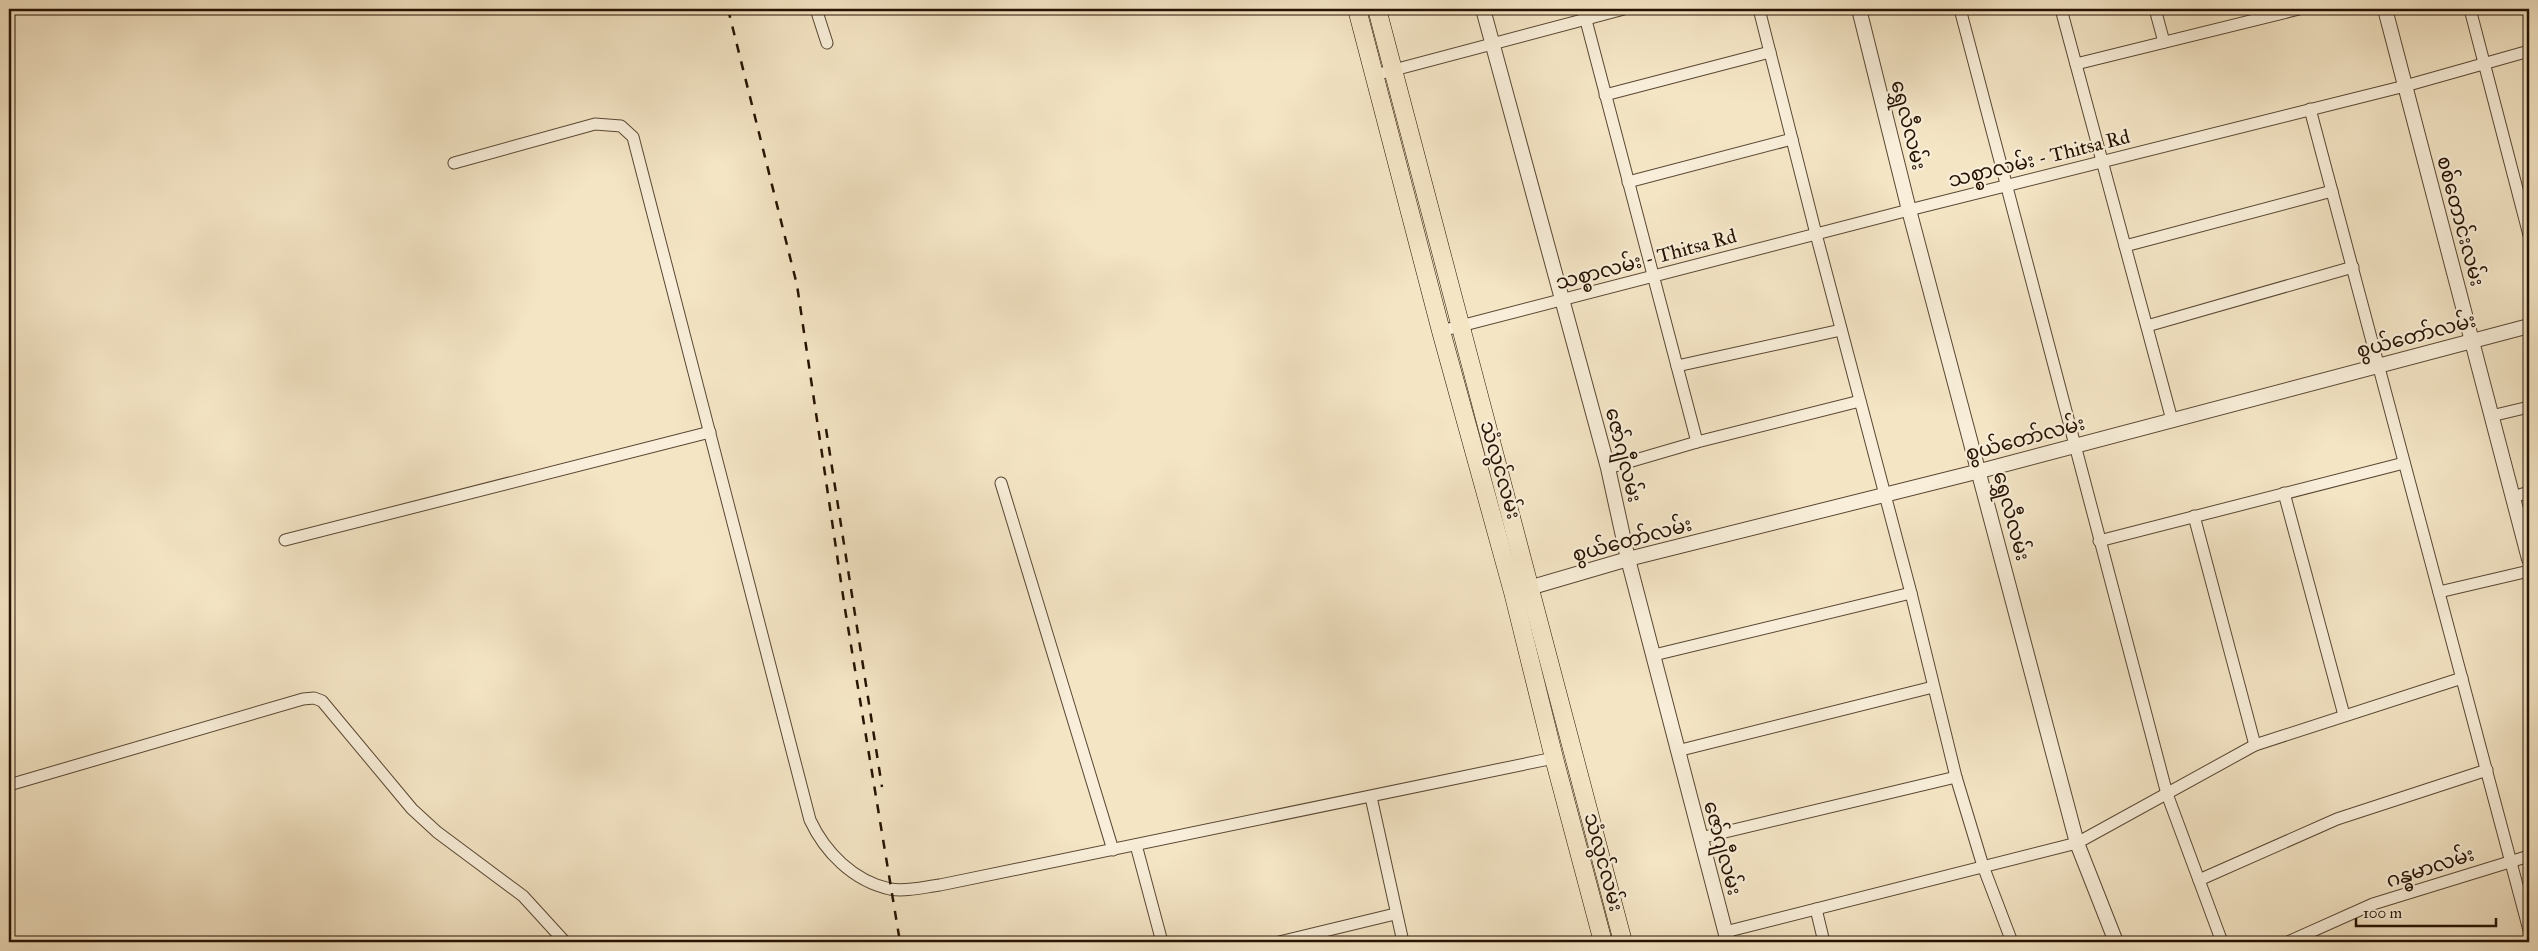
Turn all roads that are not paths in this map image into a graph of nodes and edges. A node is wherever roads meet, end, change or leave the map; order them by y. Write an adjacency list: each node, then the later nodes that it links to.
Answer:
1 (816, 9): 16 (street)
2 (1357, 9): 23 (main road, သံလွင်လမ်း)
3 (1377, 9): 22 (main road, သံလွင်လမ်း)
4 (1483, 9): 17 (street, ဇော်ဂျီလမ်း)
5 (1624, 9): 14 (street)
6 (1759, 9): 19 (street)
7 (1860, 9): 33 (street, ရွှေလီလမ်း)
8 (1960, 9): 31 (street)
9 (2061, 9): 20 (street)
10 (2155, 9): 15 (street)
11 (2299, 9): 15 (street)
12 (2385, 9): 24 (street, စစ်တောင်းလမ်း)
13 (2470, 9): 21 (street)
14 (1584, 14): 17 (street); 25 (street)
15 (2164, 42): 20 (street)
16 (827, 43)
17 (1492, 44): 22 (street); 39 (street, ဇော်ဂျီလမ်း)
18 (2529, 51): 21 (street, သစ္စာလမ်း - Thitsa Rd)
19 (1770, 52): 25 (street); 27 (street)
20 (2076, 64): 28 (street)
21 (2484, 64): 24 (street, သစ္စာလမ်း - Thitsa Rd); 35 (street)
22 (1393, 70): 23 (street); 42 (main road, သံလွင်လမ်း)
23 (1375, 75): 44 (main road, သံလွင်လမ်း)
24 (2405, 86): 26 (street, သစ္စာလမ်း - Thitsa Rd); 45 (street, စစ်တောင်းလမ်း)
25 (1605, 95): 30 (street)
26 (2310, 110): 28 (street, သစ္စာလမ်း - Thitsa Rd); 32 (street)
27 (1792, 139): 30 (street); 34 (street)
28 (2102, 161): 31 (street, သစ္စာလမ်း - Thitsa Rd); 36 (street)
29 (454, 163): 52 (street)
30 (1628, 182): 38 (street)
31 (2005, 186): 33 (street, သစ္စာလမ်း - Thitsa Rd); 54 (street)
32 (2332, 191): 36 (street); 37 (street)
33 (1909, 210): 34 (street, သစ္စာလမ်း - Thitsa Rd); 57 (street, ရွှေလီလမ်း)
34 (1816, 234): 38 (street, သစ္စာလမ်း - Thitsa Rd); 43 (street)
35 (2529, 235)
36 (2125, 246): 40 (street)
37 (2353, 267): 40 (street); 46 (street)
38 (1653, 276): 39 (street, သစ္စာလမ်း - Thitsa Rd); 47 (street)
39 (1563, 301): 42 (street, သစ္စာလမ်း - Thitsa Rd); 56 (street, ဇော်ဂျီလမ်း)
40 (2146, 326): 51 (street)
41 (2529, 326): 45 (street, စွယ်တော်လမ်း)
42 (1460, 327): 44 (street, သစ္စာလမ်း - Thitsa Rd); 69 (main road, သံလွင်လမ်း)
43 (1841, 330): 47 (street); 48 (street)
44 (1441, 331): 69 (main road, သံလွင်လမ်း)
45 (2471, 341): 46 (street, စွယ်တော်လမ်း); 50 (street, စစ်တောင်းလမ်း)
46 (2380, 365): 51 (street, စွယ်တော်လမ်း); 55 (street)
47 (1677, 366): 53 (street)
48 (1860, 401): 53 (street); 61 (street)
49 (2529, 407): 50 (street)
50 (2491, 416): 62 (street, စစ်တောင်းလမ်း)
51 (2172, 420): 54 (street, စွယ်တော်လမ်း)
52 (710, 432): 64 (street); 88 (street)
53 (1696, 442): 56 (street)
54 (2074, 446): 57 (street, စွယ်တော်လမ်း); 65 (street)
55 (2404, 463): 60 (street); 71 (street)
56 (1608, 468): 66 (street, ဇော်ဂျီလမ်း)
57 (1980, 470): 61 (street, စွယ်တော်လမ်း); 85 (street, ရွှေလီလမ်း)
58 (1002, 483): 88 (street)
59 (2529, 492): 62 (street)
60 (2284, 494): 63 (street); 75 (street)
61 (1885, 495): 66 (street, စွယ်တော်လမ်း); 70 (street)
62 (2513, 497): 67 (street, စစ်တောင်းလမ်း)
63 (2194, 516): 65 (street); 76 (street)
64 (285, 540)
65 (2099, 540): 82 (street)
66 (1628, 559): 69 (street, စွယ်တော်လမ်း); 72 (street, ဇော်ဂျီလမ်း)
67 (2529, 559)
68 (2529, 571): 71 (street)
69 (1522, 590): 78 (main road, သံလွင်လမ်း); 87 (main road, သံလွင်လမ်း)
70 (1911, 592): 72 (street); 74 (street)
71 (2439, 592): 73 (street)
72 (1654, 655): 77 (street, ဇော်ဂျီလမ်း)
73 (2462, 678): 75 (street); 79 (street)
74 (1933, 686): 77 (street); 80 (street)
75 (2344, 715): 76 (street)
76 (2255, 745): 82 (street)
77 (1677, 751): 84 (street, ဇော်ဂျီလမ်း)
78 (1554, 758): 83 (street); 89 (main road, သံလွင်လမ်း)
79 (2487, 770): 91 (street); 93 (street)
80 (1956, 777): 84 (street); 92 (street)
81 (9, 784): 98 (street)
82 (2167, 794): 85 (street); 93 (street)
83 (1371, 797): 86 (street); 95 (street)
84 (1700, 838): 97 (street, ဇော်ဂျီလမ်း)
85 (2077, 843): 92 (street); 106 (street, ရွှေလီလမ်း)
86 (1136, 845): 88 (street); 99 (street)
87 (1598, 846): 89 (main road); 103 (main road, သံလွင်လမ်း)
88 (1113, 850)
89 (1579, 851): 102 (main road, သံလွင်လမ်း)
90 (2529, 856): 91 (street, ဂန္ဓမာလမ်း)
91 (2512, 860): 96 (street); 108 (street, ဂန္ဓမာလမ်း)
92 (1983, 866): 94 (street); 105 (street)
93 (2199, 880): 107 (street)
94 (1816, 909): 97 (street); 104 (street)
95 (1395, 914): 100 (street); 101 (street)
96 (2529, 930)
97 (1726, 937)
98 (566, 942)
99 (1162, 942)
100 (1279, 942)
101 (1403, 942)
102 (1603, 942)
103 (1623, 942)
104 (1824, 942)
105 (2012, 942)
106 (2116, 942)
107 (2222, 942)
108 (2288, 942)

